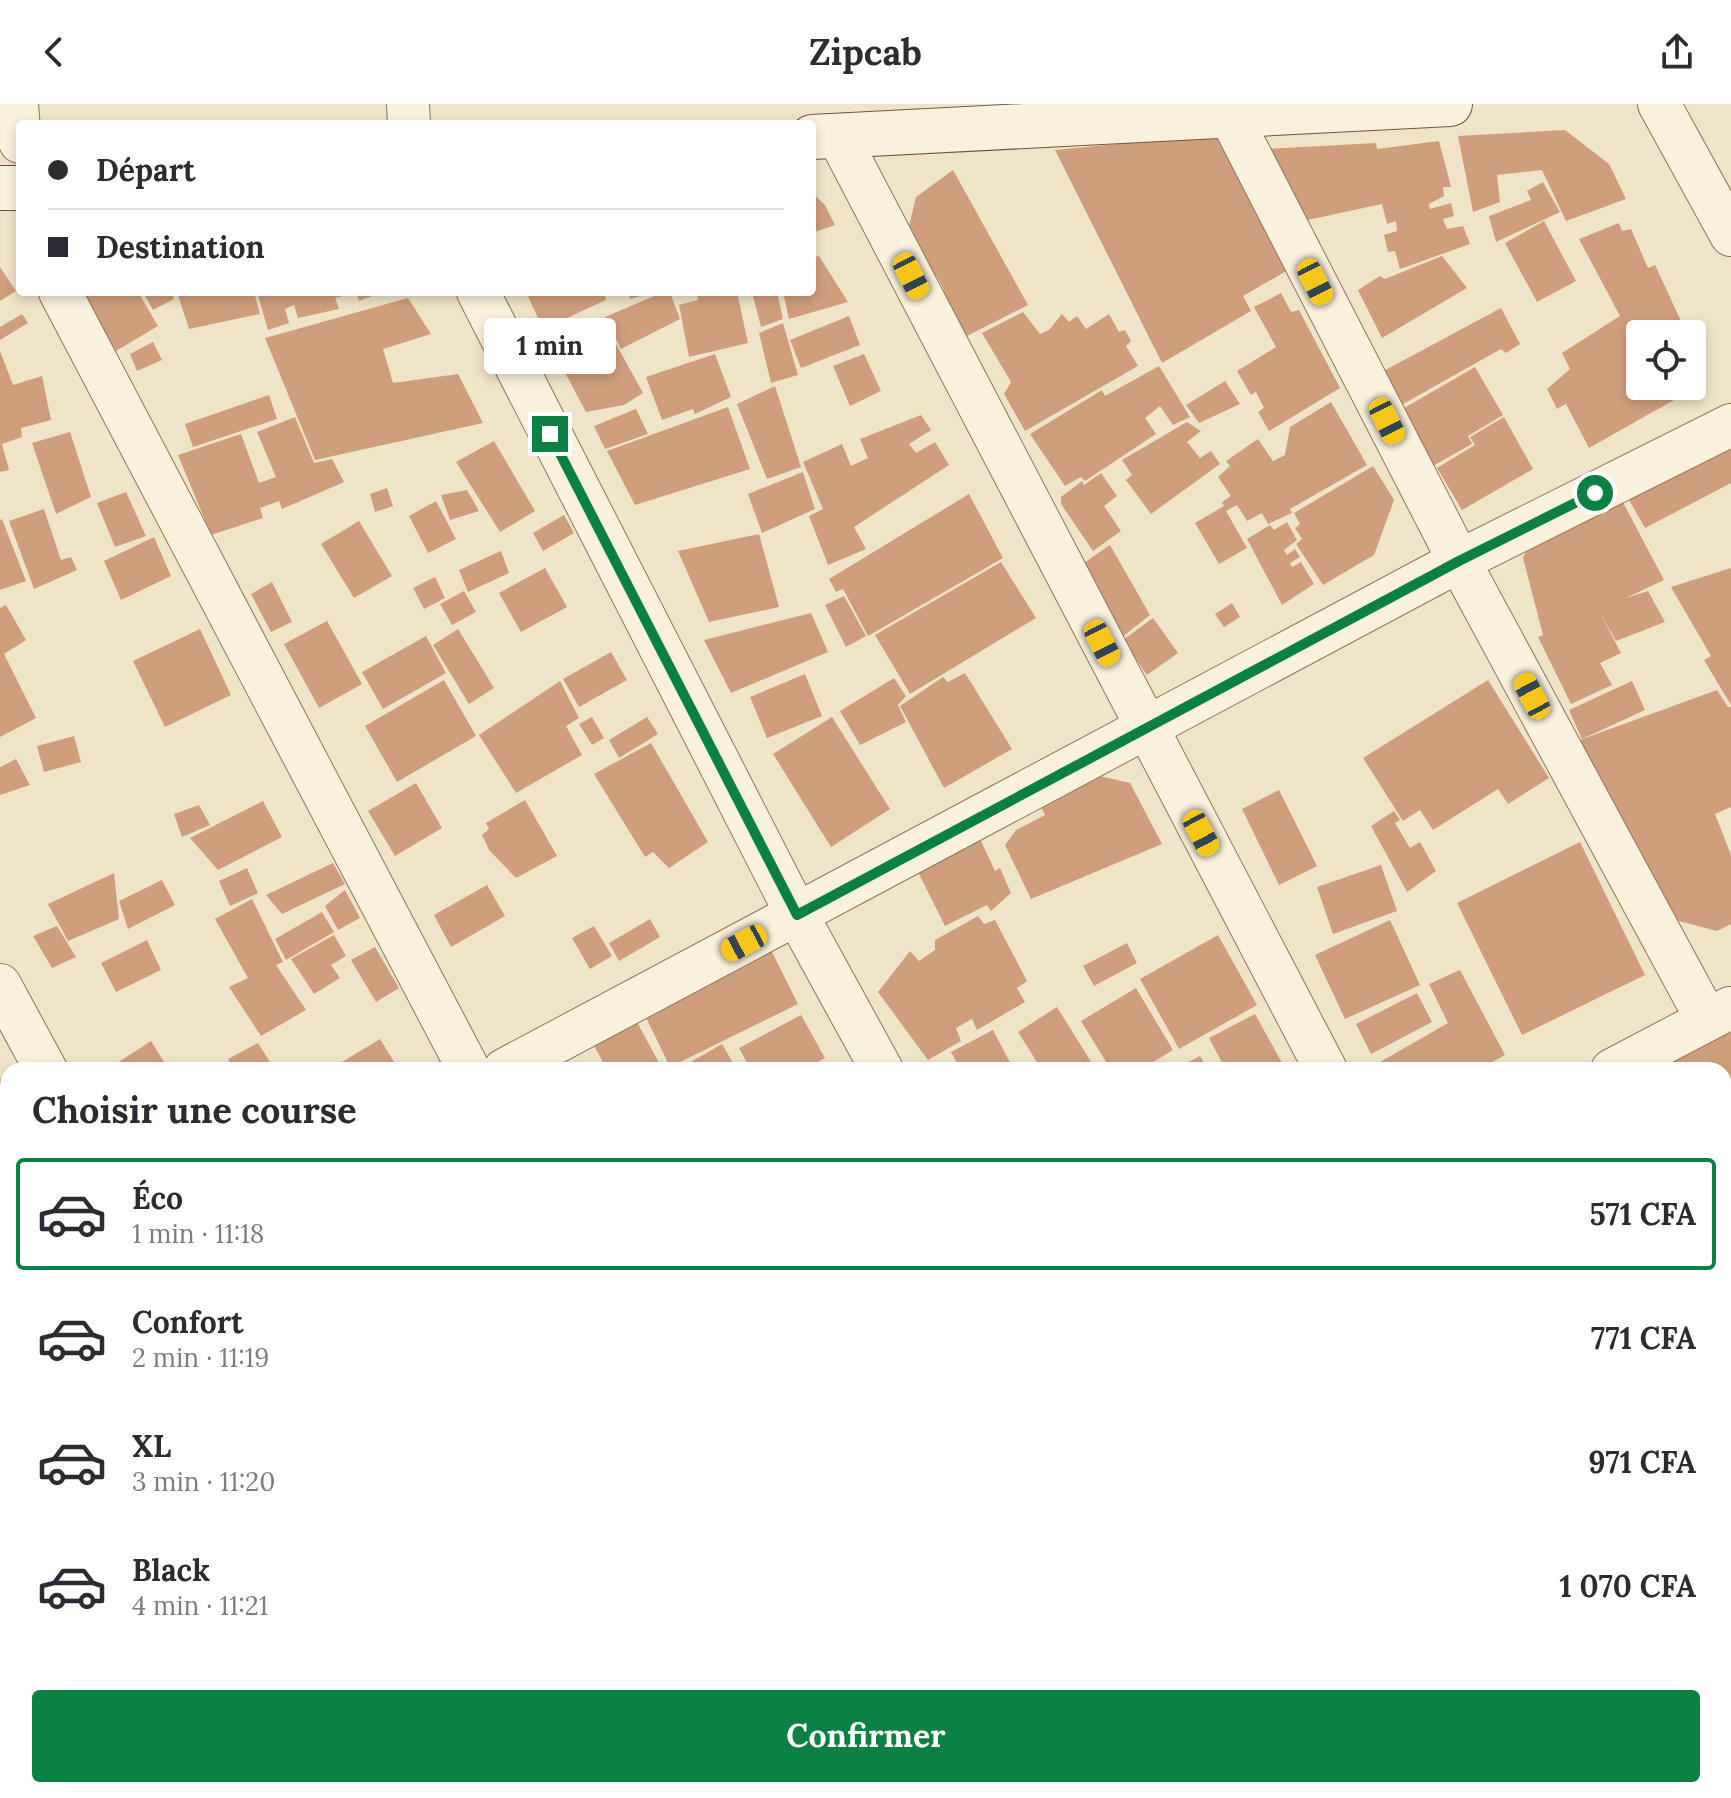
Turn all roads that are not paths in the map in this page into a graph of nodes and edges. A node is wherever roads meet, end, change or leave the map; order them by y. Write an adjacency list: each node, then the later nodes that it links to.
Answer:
1 (1450, 104): 3 (street)
2 (1659, 104): 5 (street)
3 (1229, 114): 4 (street); 9 (street)
4 (825, 136): 10 (street)
5 (1731, 235)
6 (62, 296): 15 (street)
7 (480, 296): 11 (street)
8 (1731, 425): 9 (street)
9 (1459, 561): 10 (street); 13 (street)
10 (1146, 727): 11 (street); 18 (street)
11 (797, 915): 16 (street); 17 (street)
12 (0, 985): 14 (street)
13 (1719, 1013): 19 (street)
14 (42, 1062)
15 (465, 1062)
16 (519, 1062)
17 (878, 1062)
18 (1322, 1062)
19 (1627, 1062)

